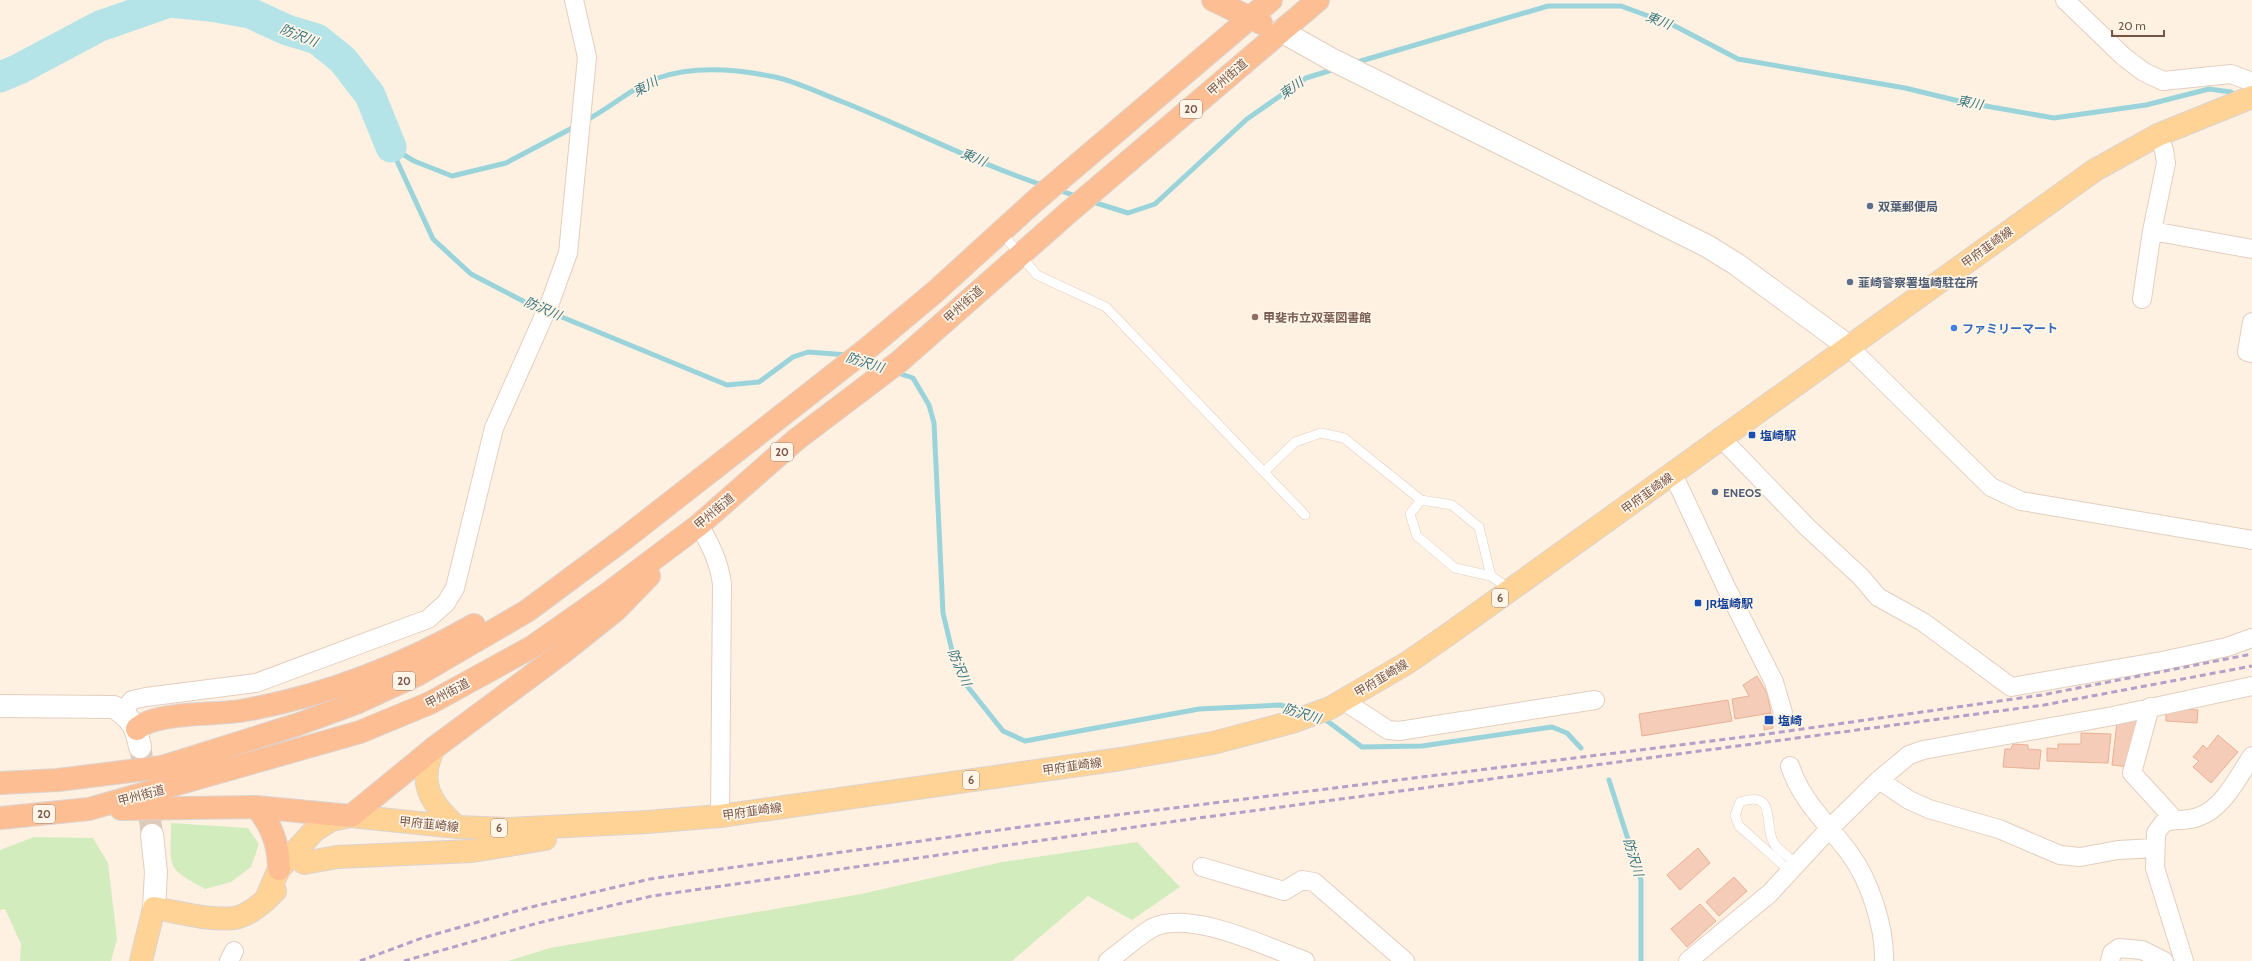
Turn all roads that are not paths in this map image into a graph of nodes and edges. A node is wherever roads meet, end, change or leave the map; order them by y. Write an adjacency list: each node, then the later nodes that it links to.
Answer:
1 (574, 0): 35 (street)
2 (1213, 0): 6 (highway)
3 (1271, 0): 6 (highway, 甲州街道 / 20)
4 (1318, 0): 7 (highway, 甲州街道 / 20)
5 (2065, 0): 8 (street)
6 (1249, 18): 7 (highway); 12 (highway, 甲州街道 / 20)
7 (1281, 31): 14 (highway, 甲州街道 / 20); 17 (street)
8 (2252, 82)
9 (2252, 97): 10 (main road, 甲府韮崎線 / 6)
10 (2158, 135): 11 (street); 17 (main road, 甲府韮崎線 / 6)
11 (2152, 231): 13 (street); 15 (street)
12 (1001, 232): 14 (lane); 20 (highway, 甲州街道 / 20)
13 (2252, 249)
14 (1020, 254): 21 (lane); 25 (highway, 甲州街道 / 20)
15 (2142, 299)
16 (2252, 322): 18 (street)
17 (1848, 346): 19 (main road, 甲府韮崎線 / 6); 26 (street)
18 (2252, 353)
19 (1722, 439): 22 (main road, 甲府韮崎線 / 6); 29 (street)
20 (748, 442): 37 (highway); 42 (highway, 甲州街道 / 20)
21 (1264, 472): 23 (lane); 24 (lane)
22 (1673, 474): 28 (main road, 甲府韮崎線 / 6); 36 (street)
23 (1421, 500): 27 (lane); 27 (lane)
24 (1306, 515)
25 (699, 525): 38 (highway); 44 (highway, 甲州街道 / 20); 46 (street)
26 (2252, 540)
27 (1491, 576): 28 (lane)
28 (1512, 589): 32 (main road, 甲府韮崎線 / 6)
29 (2252, 638)
30 (2252, 686): 34 (street)
31 (1595, 700): 32 (street)
32 (1337, 704): 46 (main road, 甲府韮崎線 / 6)
33 (0, 706): 35 (street)
34 (2150, 707): 41 (street); 48 (street)
35 (122, 713): 37 (street)
36 (1784, 713)
37 (139, 738)
38 (434, 748): 45 (highway); 50 (main road)
39 (2252, 756): 48 (street)
40 (1790, 766): 51 (street)
41 (1879, 780): 51 (street); 53 (street)
42 (0, 783)
43 (256, 807): 44 (highway); 45 (highway); 57 (highway)
44 (89, 810): 47 (highway, 甲州街道 / 20)
45 (351, 816): 50 (main road, 甲府韮崎線 / 6); 54 (main road); 57 (main road, 甲府韮崎線 / 6)
46 (720, 816): 49 (main road, 甲府韮崎線 / 6)
47 (0, 818)
48 (2174, 819): 53 (street)
49 (647, 822): 50 (main road, 甲府韮崎線 / 6); 54 (main road)
50 (457, 827)
51 (1830, 828): 56 (street); 65 (street)
52 (152, 835): 59 (street)
53 (2155, 848): 68 (street)
54 (304, 863): 58 (main road)
55 (1202, 867): 63 (street)
56 (1793, 868): 56 (lane); 64 (street)
57 (280, 869): 58 (main road, 甲府韮崎線 / 6)
58 (265, 901): 59 (main road)
59 (154, 908): 60 (main road)
60 (141, 961)
61 (1108, 961): 62 (street)
62 (1304, 961)
63 (1405, 961)
64 (1688, 961)
65 (1884, 961)
66 (2110, 961): 67 (street)
67 (2164, 961)
68 (2184, 961)

